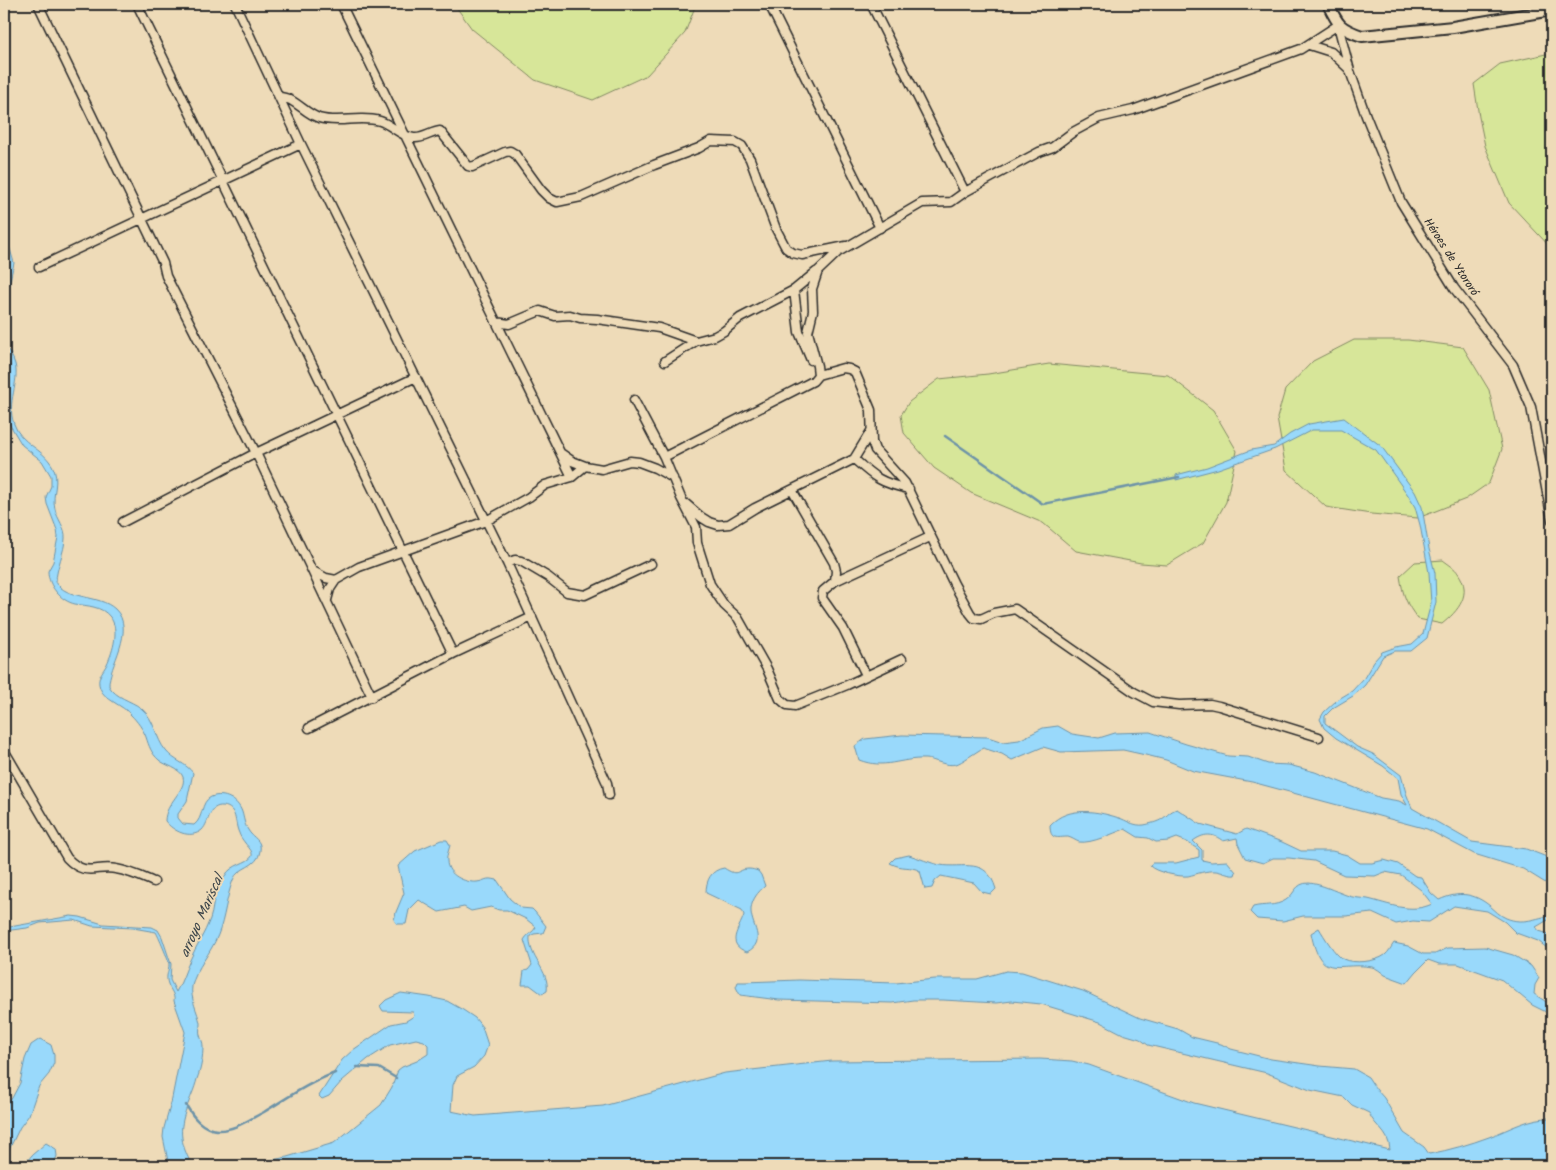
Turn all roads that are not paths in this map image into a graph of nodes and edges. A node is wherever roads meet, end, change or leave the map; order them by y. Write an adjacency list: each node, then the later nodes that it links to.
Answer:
1 (38, 4): 17 (street)
2 (137, 4): 15 (street)
3 (235, 4): 12 (street)
4 (341, 4): 13 (street)
5 (769, 4): 18 (street)
6 (871, 4): 16 (street)
7 (1328, 4): 9 (main road, Héroes de Ytororó)
8 (1552, 10): 9 (main road)
9 (1338, 25): 10 (street); 11 (street, Héroes de Ytororó)
10 (1309, 46): 11 (street); 16 (street)
11 (1350, 70): 42 (street, Héroes de Ytororó)
12 (279, 97): 13 (street); 14 (street)
13 (407, 136): 19 (street); 23 (street)
14 (301, 144): 15 (street); 27 (street)
15 (222, 180): 17 (street); 29 (street)
16 (964, 192): 18 (street)
17 (141, 218): 20 (street); 32 (street)
18 (880, 228): 19 (street)
19 (849, 245): 21 (street)
20 (39, 267)
21 (818, 271): 22 (street); 26 (street)
22 (794, 290): 24 (street); 26 (street)
23 (496, 322): 24 (street); 31 (street)
24 (696, 341): 25 (street)
25 (665, 361)
26 (818, 375): 30 (street); 33 (street)
27 (416, 377): 29 (street); 41 (street)
28 (634, 400): 33 (street)
29 (336, 414): 32 (street); 45 (street)
30 (872, 428): 34 (street); 38 (street)
31 (560, 452): 35 (street); 36 (street)
32 (256, 453): 43 (street); 48 (street)
33 (664, 457): 37 (street)
34 (854, 458): 38 (street); 39 (street)
35 (585, 466): 36 (street); 37 (street)
36 (572, 477): 41 (street)
37 (673, 478): 40 (street)
38 (909, 489): 44 (street)
39 (792, 490): 40 (street); 50 (street)
40 (681, 498): 55 (street)
41 (486, 520): 45 (street); 46 (street)
42 (1552, 520)
43 (123, 522)
44 (930, 537): 50 (street); 58 (street)
45 (402, 550): 49 (street); 53 (street)
46 (507, 563): 47 (street); 52 (street)
47 (651, 564)
48 (312, 570): 49 (street); 51 (street)
49 (336, 580): 51 (street)
50 (835, 581): 55 (street)
51 (327, 600): 56 (street)
52 (532, 617): 53 (street); 60 (street)
53 (453, 654): 56 (street)
54 (902, 658): 55 (street)
55 (866, 675)
56 (372, 697): 57 (street)
57 (309, 728)
58 (1320, 737)
59 (4, 750): 61 (street)
60 (609, 795)
61 (154, 882)

